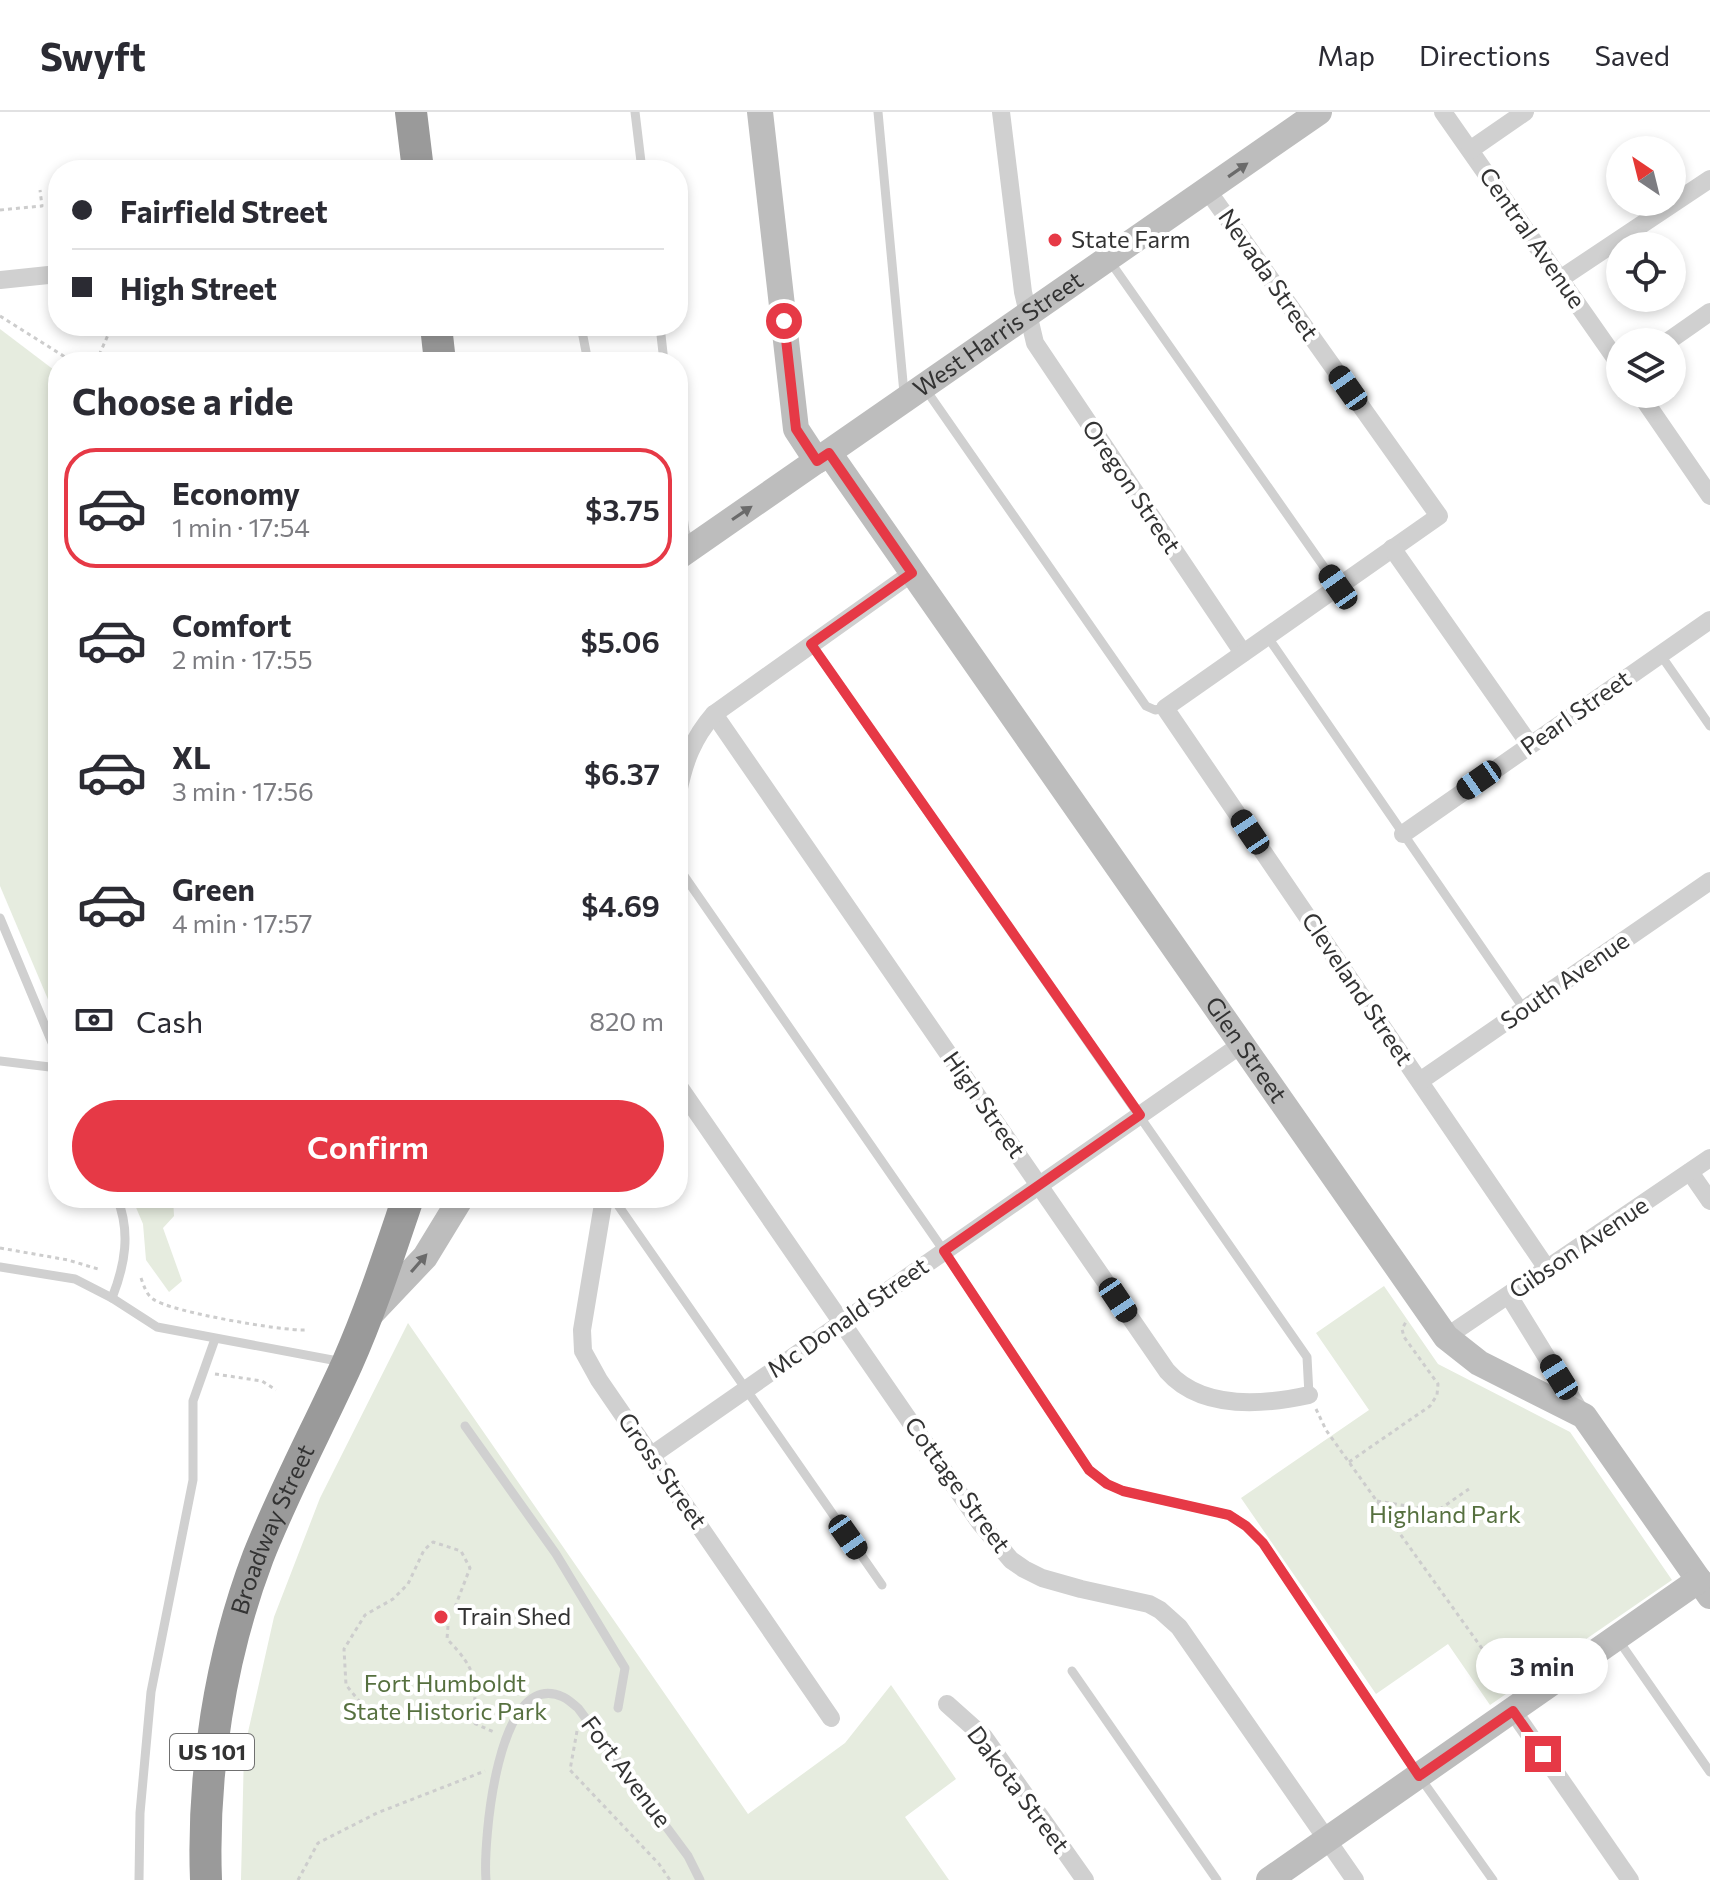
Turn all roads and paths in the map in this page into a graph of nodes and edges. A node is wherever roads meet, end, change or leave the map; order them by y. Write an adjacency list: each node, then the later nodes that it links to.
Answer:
1 (411, 112): 10 (highway)
2 (635, 112): 11 (lane)
3 (760, 112): 28 (street, Glen Street)
4 (878, 112): 26 (lane)
5 (1001, 112): 22 (street, Oregon Street)
6 (1319, 112): 14 (street, West Harris Street, one-way to 6)
7 (1443, 112): 9 (street, Central Avenue)
8 (1525, 112): 9 (street)
9 (1470, 150): 18 (street, Central Avenue)
10 (417, 160)
11 (641, 160)
12 (1710, 179): 18 (street)
13 (40, 190): 15 (path)
14 (1208, 191): 16 (street, West Harris Street); 30 (street, Nevada Street)
15 (0, 210)
16 (1109, 260): 22 (street, West Harris Street); 33 (lane)
17 (48, 275): 19 (street)
18 (1560, 279): 24 (street, Central Avenue)
19 (0, 280)
20 (1710, 312): 23 (street)
21 (0, 316): 25 (path)
22 (1029, 316): 26 (street, West Harris Street); 37 (street, Oregon Street)
23 (1686, 329)
24 (1606, 345)
25 (57, 352)
26 (914, 394): 28 (street, West Harris Street); 39 (lane)
27 (1650, 408): 29 (street)
28 (823, 457): 31 (street, West Harris Street, one-way to 28); 32 (street, Glen Street)
29 (1710, 496)
30 (1392, 548): 33 (street); 42 (street)
31 (688, 549)
32 (912, 573): 36 (street); 50 (street, Glen Street)
33 (1338, 587): 35 (street)
34 (1710, 620): 38 (street, Pearl Street)
35 (1267, 636): 37 (street); 44 (lane)
36 (811, 644): 40 (street); 55 (lane)
37 (1243, 653): 39 (street)
38 (1660, 654): 41 (lane); 42 (street, Pearl Street)
39 (1165, 708): 53 (street, Cleveland Street)
40 (714, 714): 43 (street); 58 (street, High Street)
41 (1710, 726)
42 (1530, 745): 44 (street, Pearl Street)
43 (688, 755)
44 (1403, 834): 48 (lane)
45 (688, 881): 68 (lane)
46 (1708, 888): 48 (street, South Avenue)
47 (0, 918): 49 (lane)
48 (1524, 1010): 53 (street, South Avenue)
49 (48, 1033)
50 (1242, 1044): 55 (street, Mc Donald Street); 75 (street, Glen Street)
51 (0, 1061): 52 (lane)
52 (48, 1067)
53 (1420, 1081): 71 (street, Cleveland Street)
54 (688, 1099): 77 (street, Cottage Street)
55 (1140, 1115): 58 (street, Mc Donald Street); 85 (lane)
56 (1710, 1158): 57 (street, Gibson Avenue)
57 (1690, 1172): 59 (street); 71 (street, Gibson Avenue)
58 (1039, 1186): 68 (street, Mc Donald Street); 85 (street, High Street)
59 (1710, 1201)
60 (122, 1208): 74 (lane)
61 (405, 1208): 76 (highway, Broadway Street / US 101)
62 (419, 1208): 63 (street)
63 (443, 1208)
64 (452, 1208): 76 (street, one-way to 64)
65 (602, 1208): 88 (street, Gross Street)
66 (620, 1208): 84 (lane)
67 (0, 1248): 70 (path)
68 (944, 1251): 77 (street, Mc Donald Street); 107 (lane)
69 (0, 1267): 74 (lane)
70 (98, 1269)
71 (1548, 1270): 73 (street, Gibson Avenue)
72 (141, 1278): 78 (path)
73 (1509, 1296): 79 (street, Gibson Avenue); 86 (street)
74 (112, 1298): 80 (lane)
75 (1425, 1308): 79 (street, Glen Street); 89 (path)
76 (366, 1319): 81 (highway, Broadway Street / US 101)
77 (842, 1322): 84 (street, Mc Donald Street); 108 (street, Cottage Street)
78 (305, 1330)
79 (1446, 1337): 86 (street, Glen Street)
80 (215, 1339): 81 (lane); 109 (lane)
81 (347, 1363): 110 (highway, Broadway Street / US 101)
82 (211, 1375): 83 (path)
83 (276, 1390)
84 (746, 1390): 88 (street, Mc Donald Street); 93 (lane)
85 (1309, 1395): 89 (path)
86 (1584, 1416): 92 (street, Glen Street)
87 (465, 1426): 99 (lane)
88 (652, 1455): 102 (street, Gross Street)
89 (1349, 1462): 91 (path)
90 (1469, 1489): 91 (path)
91 (1377, 1501): 100 (path)
92 (1706, 1583): 96 (street)
93 (882, 1585)
94 (455, 1607): 103 (path)
95 (448, 1626): 103 (path)
96 (1617, 1638): 100 (street); 106 (lane)
97 (1072, 1671): 116 (lane)
98 (947, 1704): 115 (street, Dakota Street)
99 (618, 1708)
100 (1518, 1708): 107 (street); 120 (street)
101 (581, 1712): 104 (lane, Fort Avenue); 113 (path); 114 (lane, Fort Avenue)
102 (831, 1718)
103 (475, 1724): 104 (path)
104 (505, 1737): 105 (lane, Fort Avenue)
105 (499, 1766): 111 (path); 112 (lane, Fort Avenue)
106 (1710, 1772)
107 (1419, 1776): 108 (street); 119 (lane)
108 (1327, 1840): 117 (street); 118 (street, Cottage Street)
109 (139, 1880)
110 (206, 1880)
111 (298, 1880)
112 (486, 1880)
113 (670, 1880)
114 (700, 1880)
115 (1085, 1880)
116 (1217, 1880)
117 (1269, 1880)
118 (1355, 1880)
119 (1493, 1880)
120 (1630, 1880)

